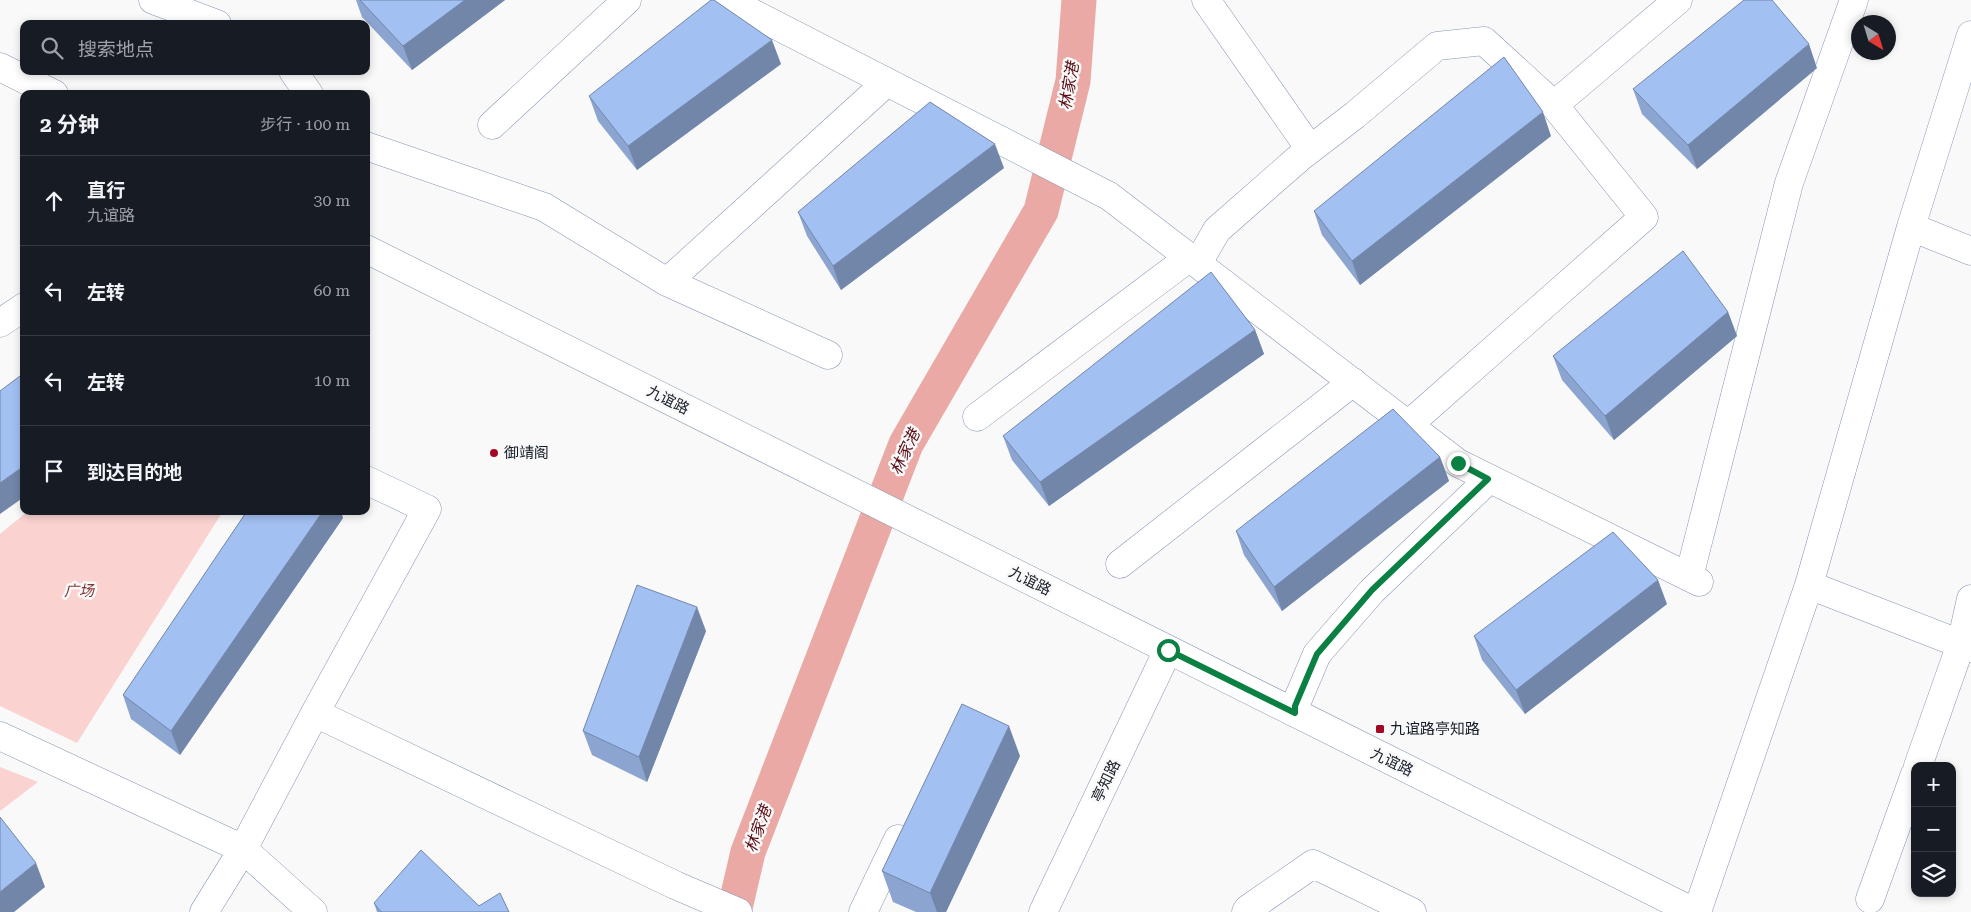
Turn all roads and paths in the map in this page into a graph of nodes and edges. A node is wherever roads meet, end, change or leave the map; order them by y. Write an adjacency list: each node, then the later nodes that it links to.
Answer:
1 (153, 0): 7 (street)
2 (627, 0): 15 (street)
3 (727, 0): 11 (street)
4 (1206, 0): 17 (street)
5 (1678, 0): 14 (street)
6 (1854, 0): 29 (street)
7 (206, 20)
8 (1971, 34): 18 (street)
9 (0, 66): 12 (street)
10 (296, 75): 13 (street)
11 (887, 82): 21 (street); 22 (street)
12 (46, 90)
13 (306, 90)
14 (1554, 105): 17 (street); 28 (street)
15 (492, 125)
16 (370, 147): 22 (street)
17 (1310, 149): 21 (street)
18 (1911, 227): 20 (street); 32 (street)
19 (370, 251): 35 (street, 九谊路)
20 (1971, 251)
21 (1194, 260): 26 (street); 27 (street)
22 (667, 282): 25 (street)
23 (20, 311): 24 (street)
24 (0, 324)
25 (828, 355)
26 (1353, 382): 28 (street); 31 (street)
27 (977, 417)
28 (1408, 425): 29 (street)
29 (1488, 479): 37 (street)
30 (370, 482): 36 (street)
31 (1120, 564)
32 (1809, 584): 34 (street); 51 (street)
33 (1971, 599): 34 (street)
34 (1966, 646): 39 (street)
35 (1168, 650): 37 (street, 九谊路); 48 (street, 亭知路)
36 (315, 712): 42 (street); 46 (street)
37 (1295, 713): 51 (street, 九谊路)
38 (0, 736): 42 (street)
39 (1920, 762)
40 (1911, 785): 43 (street)
41 (910, 816): 47 (street)
42 (243, 849): 44 (street); 45 (street)
43 (1870, 899)
44 (204, 912)
45 (313, 912)
46 (738, 912)
47 (862, 912)
48 (1043, 912)
49 (1246, 912): 50 (street)
50 (1412, 912)
51 (1695, 912)

